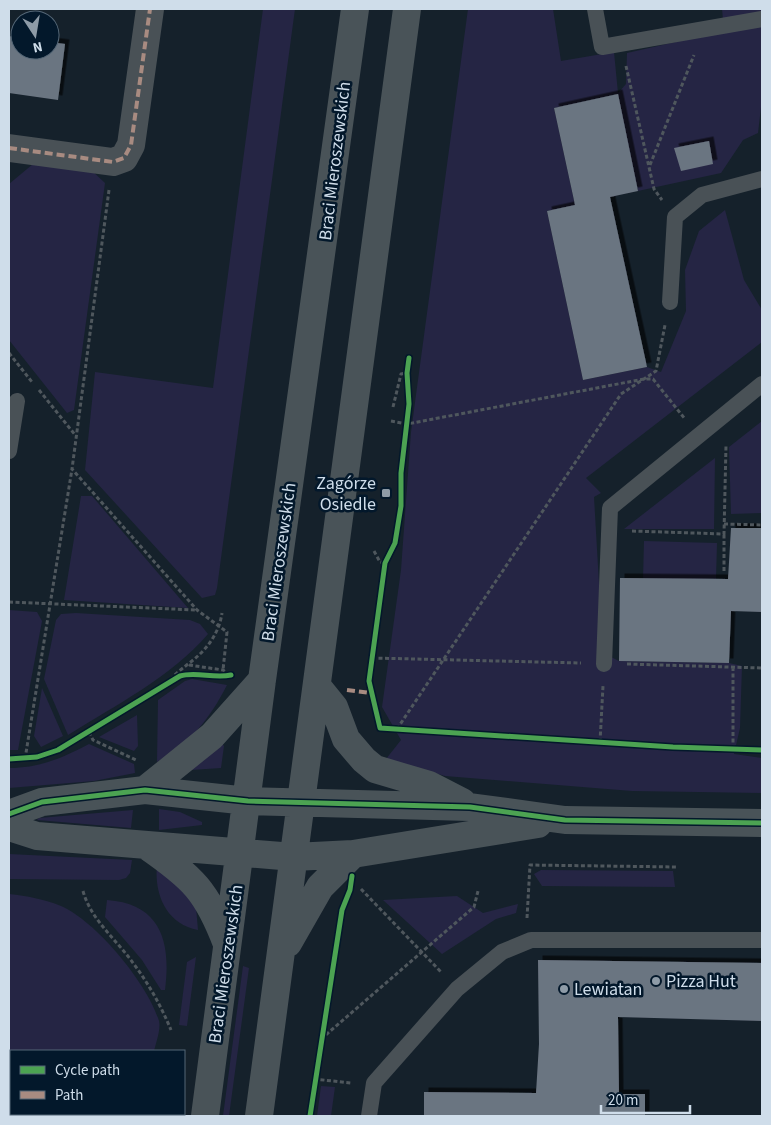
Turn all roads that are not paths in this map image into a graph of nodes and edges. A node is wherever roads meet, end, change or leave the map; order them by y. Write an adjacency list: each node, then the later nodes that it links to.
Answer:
1 (150, 9): 6 (street)
2 (355, 9): 13 (main road, Braci Mieroszewskich)
3 (407, 9): 14 (main road)
4 (595, 9): 5 (lane)
5 (762, 19)
6 (9, 148)
7 (762, 179): 8 (lane)
8 (670, 302)
9 (762, 384): 12 (lane)
10 (17, 400): 11 (lane)
11 (9, 451)
12 (604, 664)
13 (262, 680): 15 (main road); 16 (main road, Braci Mieroszewskich)
14 (317, 686): 17 (main road); 18 (main road)
15 (145, 790): 16 (main road); 19 (main road)
16 (248, 801): 17 (main road); 24 (main road, Braci Mieroszewskich)
17 (300, 803): 18 (main road); 26 (main road)
18 (470, 806): 20 (main road)
19 (9, 814)
20 (565, 820): 21 (main road); 25 (main road)
21 (762, 823)
22 (9, 827): 23 (main road)
23 (146, 845): 24 (main road); 28 (main road)
24 (240, 854): 26 (main road); 28 (main road, Braci Mieroszewskich)
25 (353, 854): 26 (main road); 29 (main road)
26 (294, 857): 29 (main road)
27 (762, 940): 32 (lane)
28 (228, 947): 30 (main road, Braci Mieroszewskich)
29 (282, 953): 31 (main road)
30 (206, 1116)
31 (260, 1116)
32 (369, 1116)

